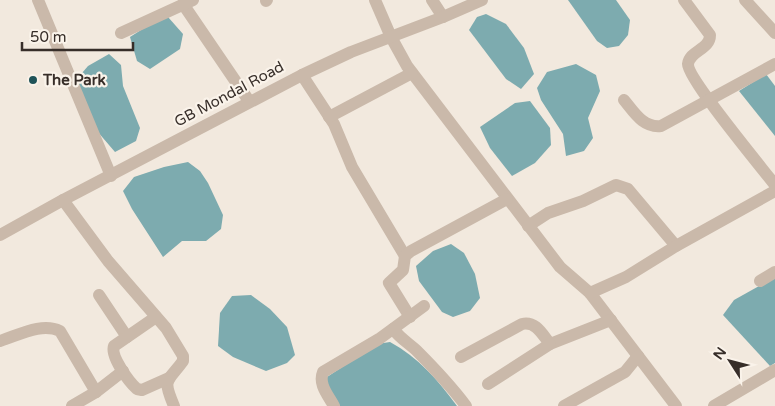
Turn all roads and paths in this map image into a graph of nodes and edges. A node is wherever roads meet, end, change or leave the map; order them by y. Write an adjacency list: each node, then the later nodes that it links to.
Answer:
1 (38, 0): 19 (street)
2 (374, 0): 11 (street)
3 (432, 0): 8 (street)
4 (482, 0): 8 (street, GB Mondal Road)
5 (684, 0): 16 (street)
6 (745, 0): 10 (street)
7 (188, 2): 9 (street); 17 (street)
8 (443, 17): 11 (street, GB Mondal Road)
9 (121, 33)
10 (775, 33)
11 (391, 37): 13 (street); 14 (street, GB Mondal Road)
12 (775, 64): 16 (street)
13 (412, 72): 18 (street); 22 (street)
14 (302, 75): 17 (street, GB Mondal Road); 18 (street)
15 (624, 100): 16 (street)
16 (709, 100): 20 (street)
17 (250, 101): 19 (street, GB Mondal Road)
18 (329, 117): 27 (street)
19 (111, 176): 23 (street, GB Mondal Road)
20 (775, 185)
21 (775, 191): 26 (street)
22 (507, 199): 24 (street); 27 (street)
23 (63, 200): 25 (street, GB Mondal Road); 33 (street)
24 (528, 226): 26 (street); 30 (street)
25 (0, 235)
26 (676, 246): 30 (street)
27 (405, 256): 34 (street)
28 (775, 272): 29 (street)
29 (760, 281)
30 (590, 293): 35 (street)
31 (99, 295): 37 (street)
32 (424, 306): 34 (street)
33 (156, 317): 37 (street); 44 (street)
34 (410, 317): 36 (street)
35 (611, 320): 39 (street); 40 (street)
36 (393, 329): 47 (street); 51 (street)
37 (127, 337): 42 (street)
38 (0, 341): 46 (street)
39 (550, 344): 41 (street); 45 (street)
40 (638, 356): 52 (street); 53 (street)
41 (461, 357)
42 (123, 370): 44 (street); 46 (street)
43 (775, 370): 54 (street)
44 (169, 378): 49 (street)
45 (488, 384)
46 (96, 392): 48 (street)
47 (332, 402): 50 (street)
48 (72, 406)
49 (174, 406)
50 (318, 406)
51 (466, 406)
52 (564, 406)
53 (676, 406)
54 (714, 406)

